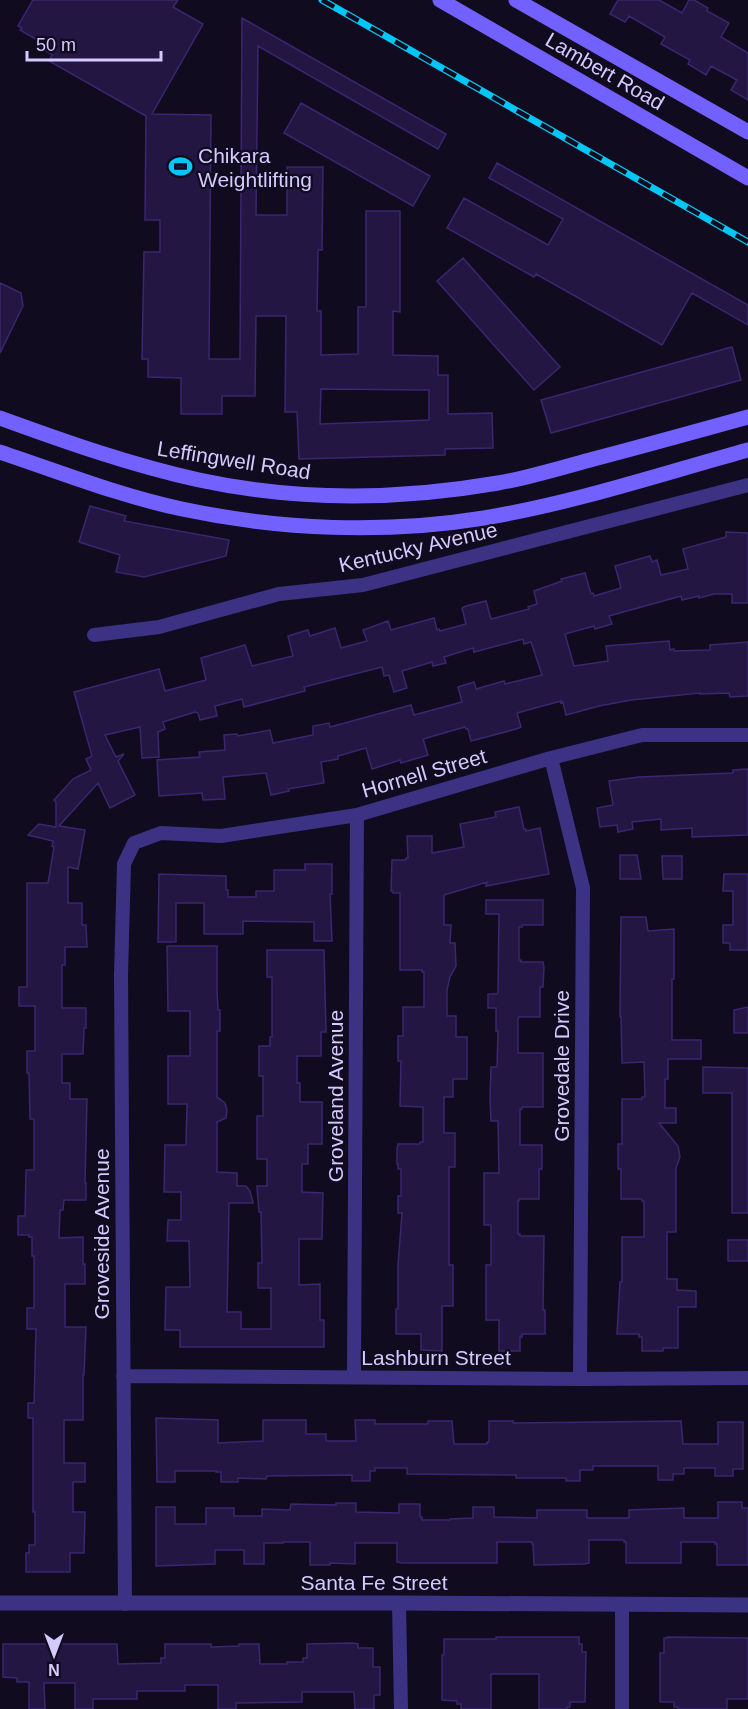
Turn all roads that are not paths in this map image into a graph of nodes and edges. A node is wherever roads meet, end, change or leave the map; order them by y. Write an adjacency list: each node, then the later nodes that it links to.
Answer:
1 (440, 0): 4 (main road, Lambert Road)
2 (516, 0): 3 (main road, Lambert Road)
3 (748, 132)
4 (748, 178)
5 (748, 417): 6 (main road, Leffingwell Road)
6 (0, 418)
7 (748, 450): 8 (main road)
8 (0, 452)
9 (748, 485): 10 (street, Kentucky Avenue)
10 (94, 635)
11 (748, 735): 12 (street, Hornell Street)
12 (551, 758): 13 (street, Hornell Street); 17 (street, Grovedale Drive)
13 (357, 815): 14 (street, Hornell Street); 16 (street, Groveland Avenue)
14 (124, 864): 15 (street, Groveside Avenue)
15 (123, 1376): 16 (street, Lashburn Street); 21 (street, Groveside Avenue)
16 (354, 1377): 17 (street, Lashburn Street)
17 (580, 1378): 18 (street, Lashburn Street)
18 (748, 1378)
19 (0, 1603): 21 (street, Santa Fe Street)
20 (399, 1603): 21 (street, Santa Fe Street); 22 (street, Santa Fe Street); 24 (street)
21 (125, 1604)
22 (622, 1604): 23 (street, Santa Fe Street); 25 (street)
23 (748, 1605)
24 (400, 1709)
25 (622, 1709)

